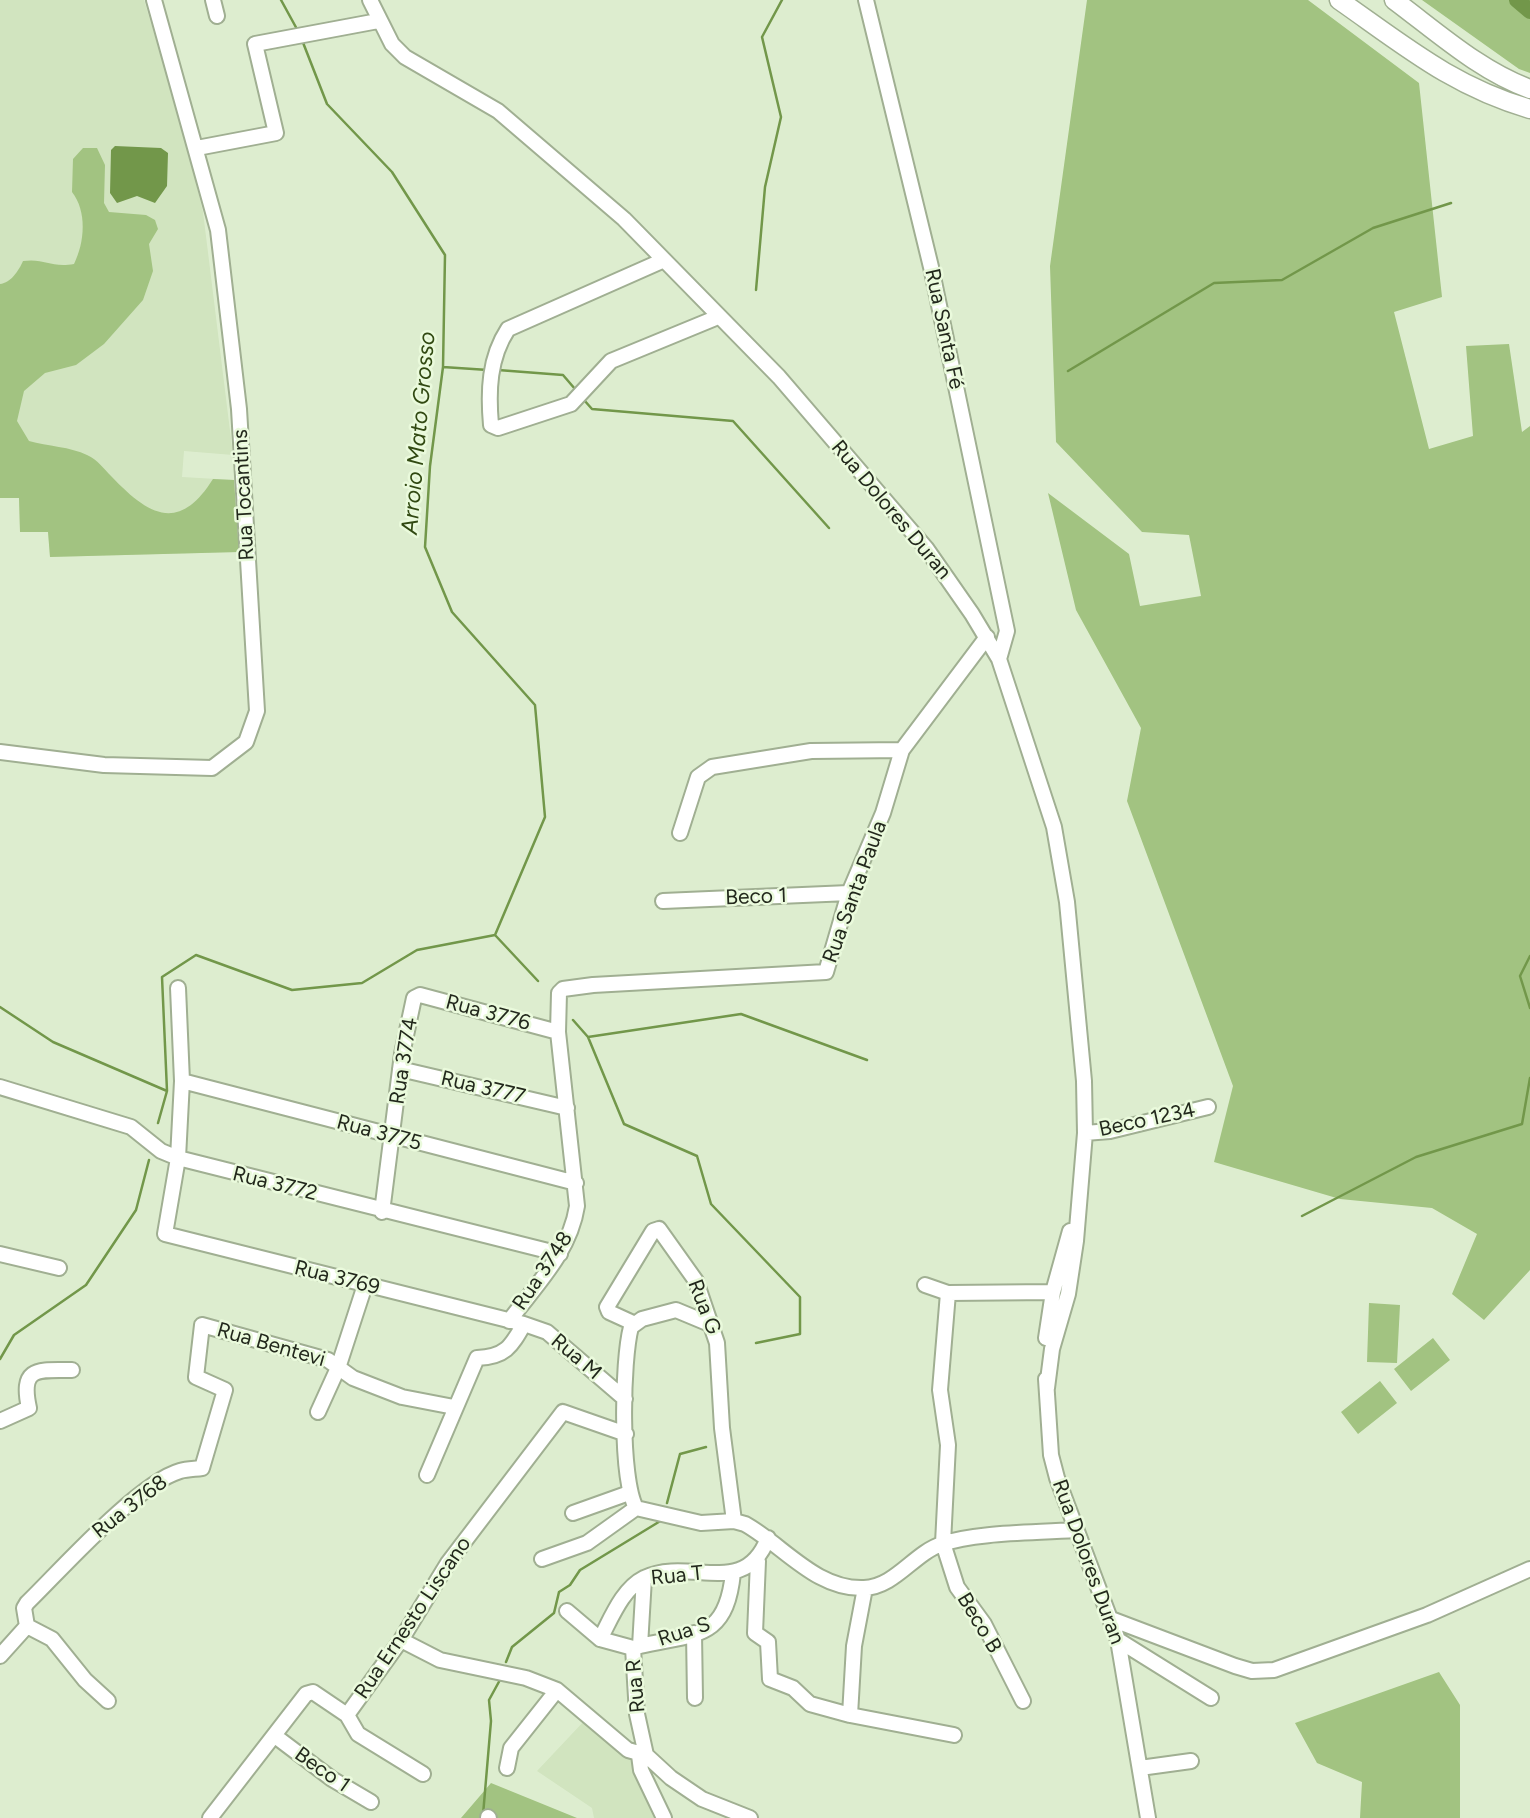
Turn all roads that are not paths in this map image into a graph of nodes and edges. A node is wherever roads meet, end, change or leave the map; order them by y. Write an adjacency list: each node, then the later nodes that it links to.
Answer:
1 (154, 0): 11 (street, Rua Tocantins)
2 (213, 0): 7 (street)
3 (370, 0): 8 (street, Rua Dolores Duran)
4 (866, 0): 15 (street, Rua Santa Fé)
5 (1339, 0): 10 (main road)
6 (1394, 0): 9 (main road)
7 (217, 16)
8 (378, 21): 11 (street); 12 (street, Rua Dolores Duran)
9 (1530, 89)
10 (1530, 109)
11 (197, 148): 17 (street, Rua Tocantins)
12 (664, 260): 13 (street, Rua Dolores Duran); 13 (street)
13 (718, 317): 14 (street, Rua Dolores Duran)
14 (987, 636): 15 (street, Rua Dolores Duran); 16 (street, Rua Santa Paula)
15 (999, 659): 30 (street, Rua Dolores Duran)
16 (902, 750): 18 (street); 19 (street, Rua Santa Paula)
17 (0, 752)
18 (680, 833)
19 (849, 893): 20 (street, Beco 1); 23 (street, Rua Santa Paula)
20 (663, 901)
21 (178, 988): 26 (street)
22 (417, 996): 23 (street, Rua 3776); 25 (street, Rua 3774)
23 (558, 1032): 24 (street, Rua Santa Paula)
24 (560, 1056): 29 (street, Rua 3748)
25 (400, 1069): 29 (street, Rua 3777); 31 (street, Rua 3774)
26 (182, 1081): 31 (street, Rua 3775); 32 (street)
27 (0, 1087): 32 (street, Rua 3772)
28 (1208, 1107): 30 (street, Beco 1234)
29 (566, 1108): 33 (street, Rua 3748)
30 (1085, 1133): 40 (street, Rua Dolores Duran)
31 (394, 1137): 33 (street, Rua 3775); 34 (street, Rua 3774)
32 (178, 1158): 34 (street, Rua 3772); 38 (street, Rua 3769)
33 (576, 1182): 36 (street, Rua 3748)
34 (383, 1212): 36 (street, Rua 3772)
35 (0, 1254): 37 (street)
36 (560, 1254): 42 (street, Rua 3748)
37 (59, 1268)
38 (365, 1284): 42 (street, Rua 3769); 47 (street)
39 (925, 1285): 41 (street)
40 (1063, 1292): 41 (street); 59 (street, Rua Dolores Duran)
41 (948, 1293): 61 (street)
42 (509, 1321): 44 (street, Rua 3748)
43 (633, 1323): 46 (street); 46 (street, Rua G); 49 (street)
44 (524, 1324): 49 (street, Rua M); 50 (street, Rua 3748)
45 (202, 1325): 47 (street, Rua Bentevi); 70 (street, Rua 3768)
46 (712, 1325): 58 (street, Rua G)
47 (338, 1368): 50 (street, Rua Bentevi); 51 (street)
48 (72, 1370): 52 (street)
49 (625, 1399): 53 (street)
50 (454, 1407): 54 (street, Rua 3748)
51 (318, 1412)
52 (0, 1421)
53 (626, 1434): 55 (street); 73 (street, Rua Ernesto Liscano)
54 (427, 1475)
55 (629, 1493): 56 (street); 57 (street)
56 (636, 1508): 58 (street); 62 (street)
57 (573, 1513)
58 (734, 1521): 60 (street)
59 (1074, 1530): 61 (street); 69 (street, Rua Dolores Duran)
60 (768, 1538): 63 (street); 67 (street)
61 (943, 1543): 67 (street); 81 (street, Beco B)
62 (542, 1559)
63 (758, 1561): 65 (street, Rua T); 83 (street)
64 (1530, 1569): 69 (street)
65 (733, 1573): 66 (street, Rua T); 71 (street, Rua S)
66 (644, 1578): 72 (street, Rua T); 75 (street, Rua R)
67 (865, 1588): 83 (street)
68 (567, 1611): 72 (street, Rua S)
69 (1111, 1619): 74 (street, Rua Dolores Duran)
70 (27, 1626): 76 (street); 80 (street)
71 (694, 1633): 75 (street, Rua S); 78 (street)
72 (600, 1639): 75 (street, Rua S)
73 (401, 1640): 77 (street); 82 (street, Rua Ernesto Liscano)
74 (1118, 1640): 79 (street); 89 (street, Rua Dolores Duran)
75 (636, 1647): 86 (street, Rua R)
76 (0, 1656)
77 (557, 1690): 86 (street); 88 (street)
78 (695, 1698)
79 (1210, 1698)
80 (108, 1701)
81 (1024, 1701)
82 (347, 1715): 85 (street, Rua Ernesto Liscano); 90 (street)
83 (850, 1715): 84 (street)
84 (954, 1735)
85 (275, 1736): 91 (street, Beco 1); 92 (street, Rua Ernesto Liscano)
86 (643, 1755): 93 (street, Rua R); 94 (street)
87 (1191, 1761): 89 (street)
88 (507, 1768)
89 (1140, 1768): 95 (street, Rua Dolores Duran)
90 (423, 1774)
91 (371, 1802)
92 (211, 1818)
93 (664, 1818)
94 (750, 1818)
95 (1148, 1818)

